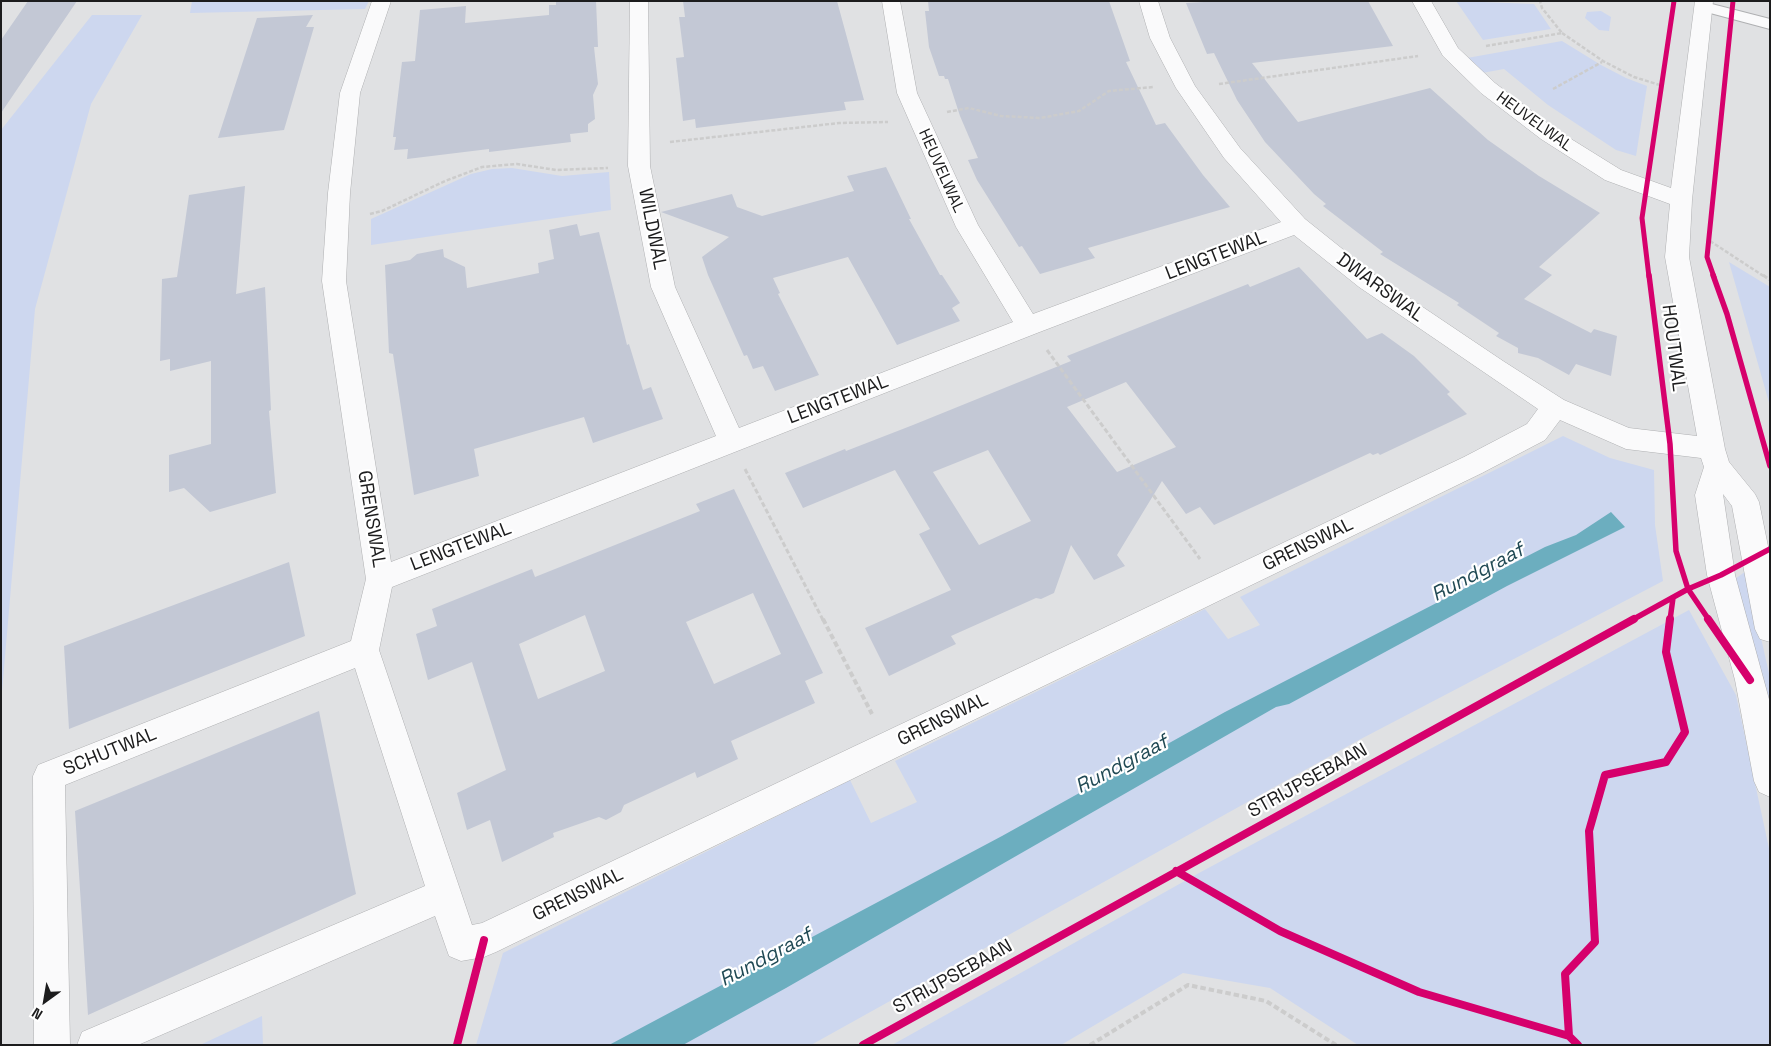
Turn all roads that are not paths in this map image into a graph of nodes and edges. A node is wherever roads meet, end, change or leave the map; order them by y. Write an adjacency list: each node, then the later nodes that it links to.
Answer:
1 (382, 1): 14 (street, GRENSWAL)
2 (639, 1): 12 (street, WILDWAL)
3 (891, 1): 10 (street, HEUVELWAL)
4 (1148, 1): 9 (street, DWARSWAL)
5 (1421, 1): 8 (street, HEUVELWAL)
6 (1704, 4): 7 (lane); 8 (street, HOUTWAL)
7 (1770, 24)
8 (1681, 200): 13 (street, HOUTWAL)
9 (1297, 225): 10 (street, LENGTEWAL); 11 (street, DWARSWAL)
10 (1028, 326): 12 (street, LENGTEWAL)
11 (1556, 407): 13 (street, DWARSWAL); 18 (street, GRENSWAL)
12 (732, 442): 14 (street, LENGTEWAL)
13 (1714, 458): 15 (street); 17 (street)
14 (380, 579): 16 (street, GRENSWAL)
15 (1770, 629)
16 (364, 650): 18 (street, GRENSWAL); 19 (street, SCHUTWAL)
17 (1770, 782)
18 (445, 894): 20 (street)
19 (52, 1045)
20 (95, 1045)

